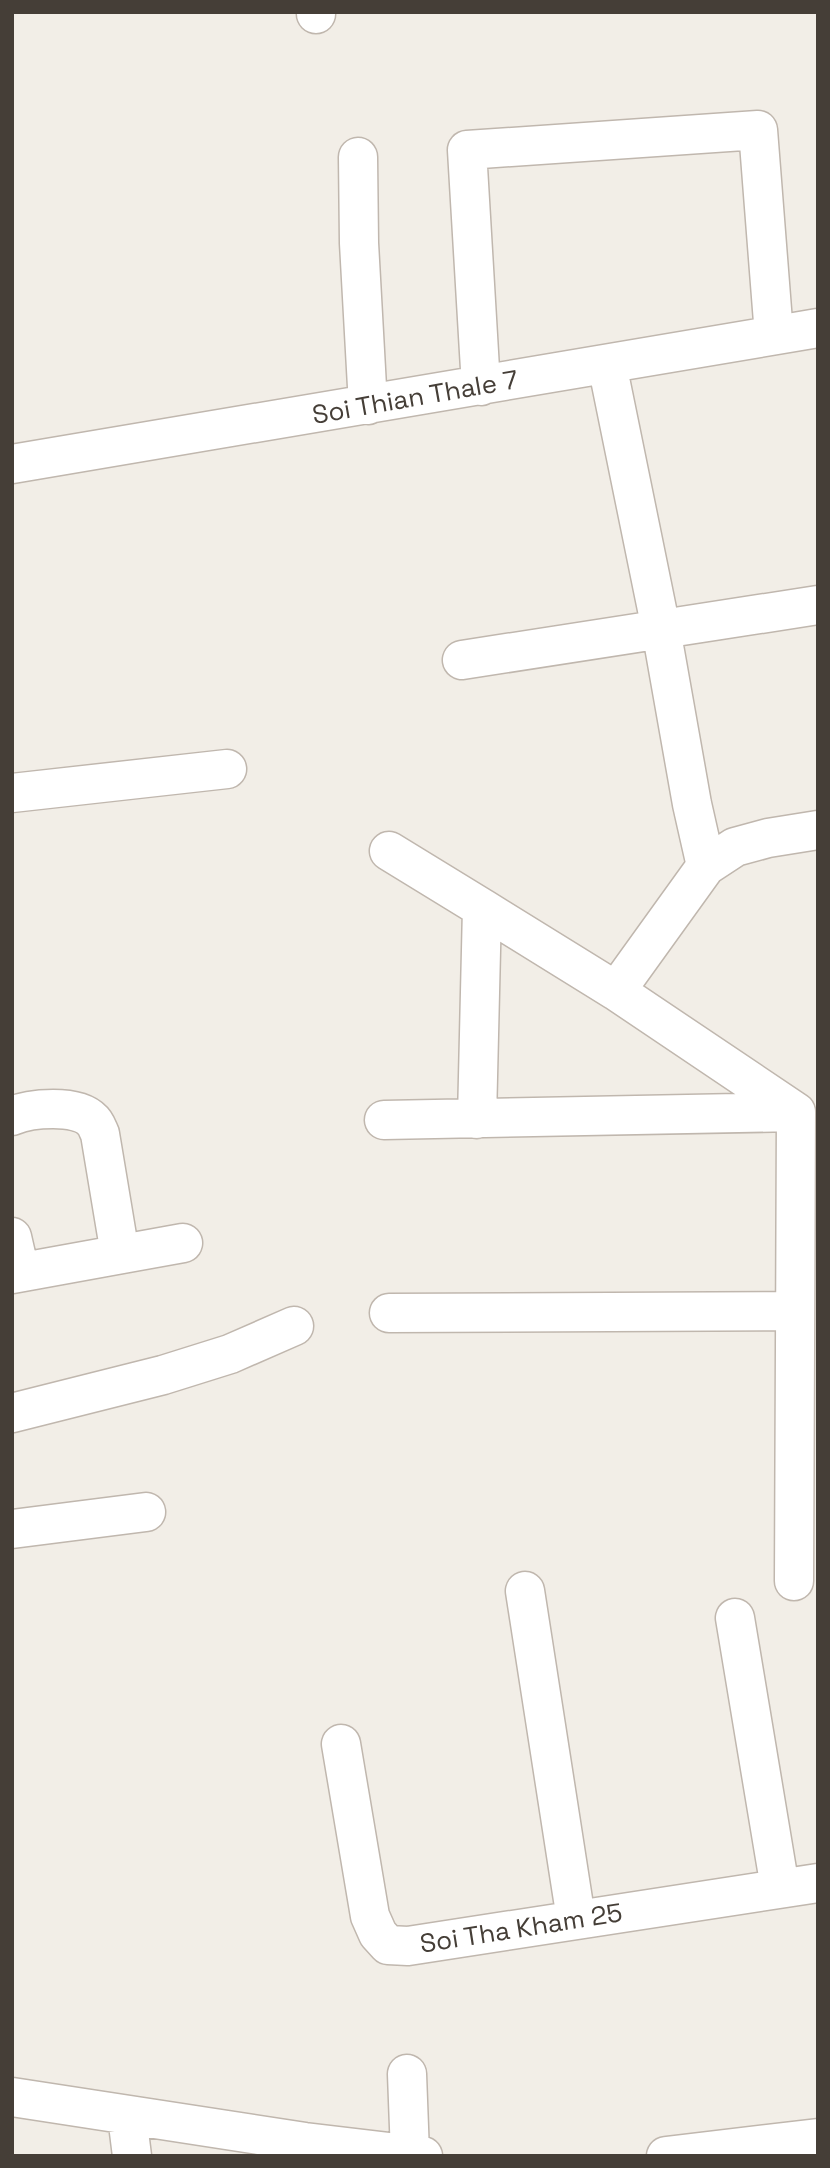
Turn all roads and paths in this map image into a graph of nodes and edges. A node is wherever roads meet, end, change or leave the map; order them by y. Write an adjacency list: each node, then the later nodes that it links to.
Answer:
1 (358, 157): 6 (street)
2 (818, 328): 3 (street, Soi Thian Thale 7)
3 (774, 335): 4 (street, Soi Thian Thale 7); 5 (street)
4 (607, 364): 5 (street, Soi Thian Thale 7); 9 (street)
5 (481, 386): 6 (street, Soi Thian Thale 7)
6 (368, 405): 7 (street, Soi Thian Thale 7)
7 (12, 464)
8 (818, 605): 9 (street)
9 (661, 629): 10 (street); 15 (street)
10 (462, 660)
11 (227, 769): 12 (street)
12 (12, 793)
13 (818, 830): 15 (street)
14 (389, 851): 16 (street)
15 (706, 866): 17 (street)
16 (482, 908): 17 (street); 20 (street)
17 (616, 991): 18 (street)
18 (796, 1112): 20 (street); 25 (street)
19 (12, 1116): 23 (street)
20 (477, 1119): 21 (street)
21 (384, 1120)
22 (183, 1243): 23 (street)
23 (120, 1254): 24 (street)
24 (15, 1261)
25 (795, 1311): 26 (street); 31 (street)
26 (389, 1313)
27 (293, 1326): 28 (street)
28 (12, 1413)
29 (146, 1512): 30 (street)
30 (12, 1529)
31 (794, 1581)
32 (525, 1591): 37 (street)
33 (735, 1618): 36 (street)
34 (341, 1744): 37 (street, Soi Tha Kham 25)
35 (818, 1883): 36 (street, Soi Tha Kham 25)
36 (780, 1888): 37 (street, Soi Tha Kham 25)
37 (576, 1919)
38 (407, 2074): 43 (street)
39 (12, 2097): 40 (street)
40 (127, 2116): 42 (street); 44 (street)
41 (818, 2138): 45 (street)
42 (306, 2149): 43 (street)
43 (416, 2155)
44 (132, 2156)
45 (666, 2156)

